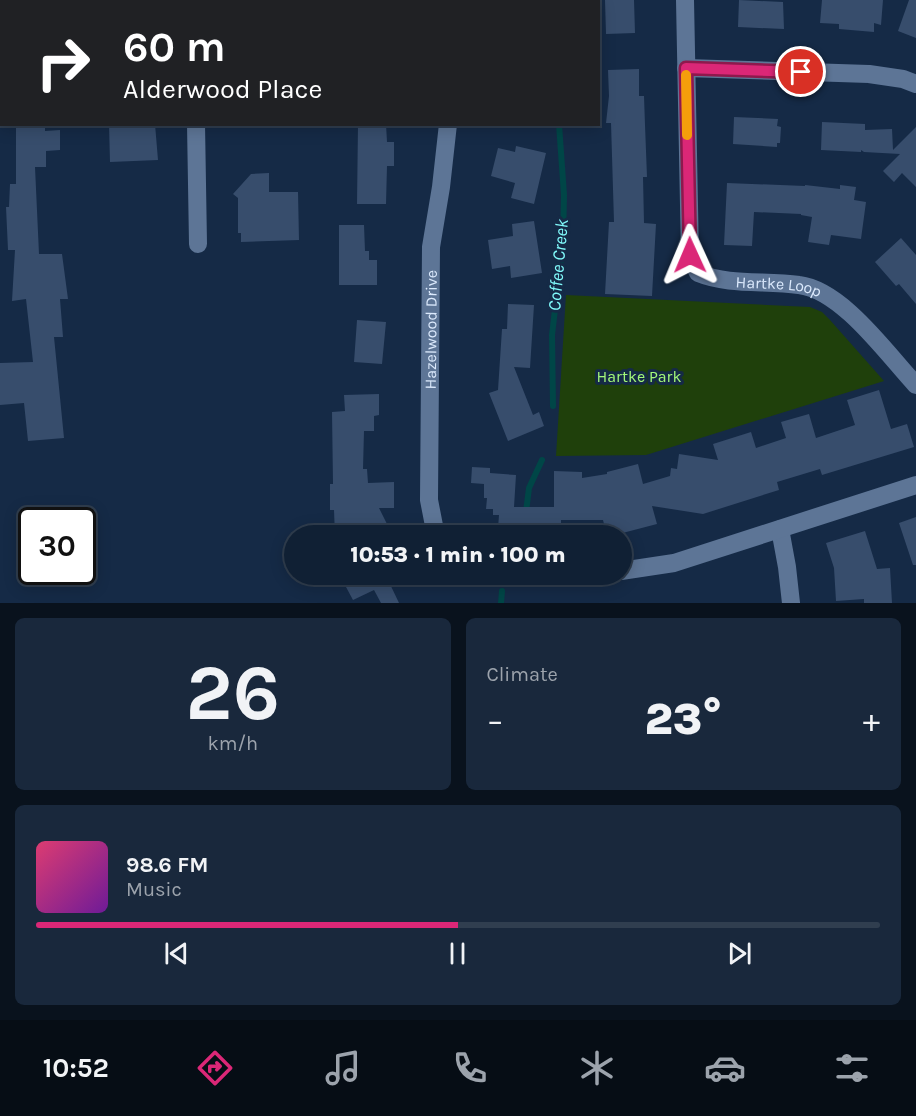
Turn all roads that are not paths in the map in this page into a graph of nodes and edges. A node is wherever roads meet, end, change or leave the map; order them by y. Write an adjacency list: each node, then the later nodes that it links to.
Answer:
1 (685, 0): 2 (street, Hartke Loop)
2 (686, 68): 3 (street); 7 (street, Hartke Loop)
3 (916, 84)
4 (196, 126): 6 (street)
5 (448, 126): 9 (street, Hazelwood Drive)
6 (198, 244)
7 (916, 385)
8 (916, 485): 10 (street)
9 (434, 525)
10 (780, 529): 11 (street); 12 (street)
11 (632, 569)
12 (791, 603)

